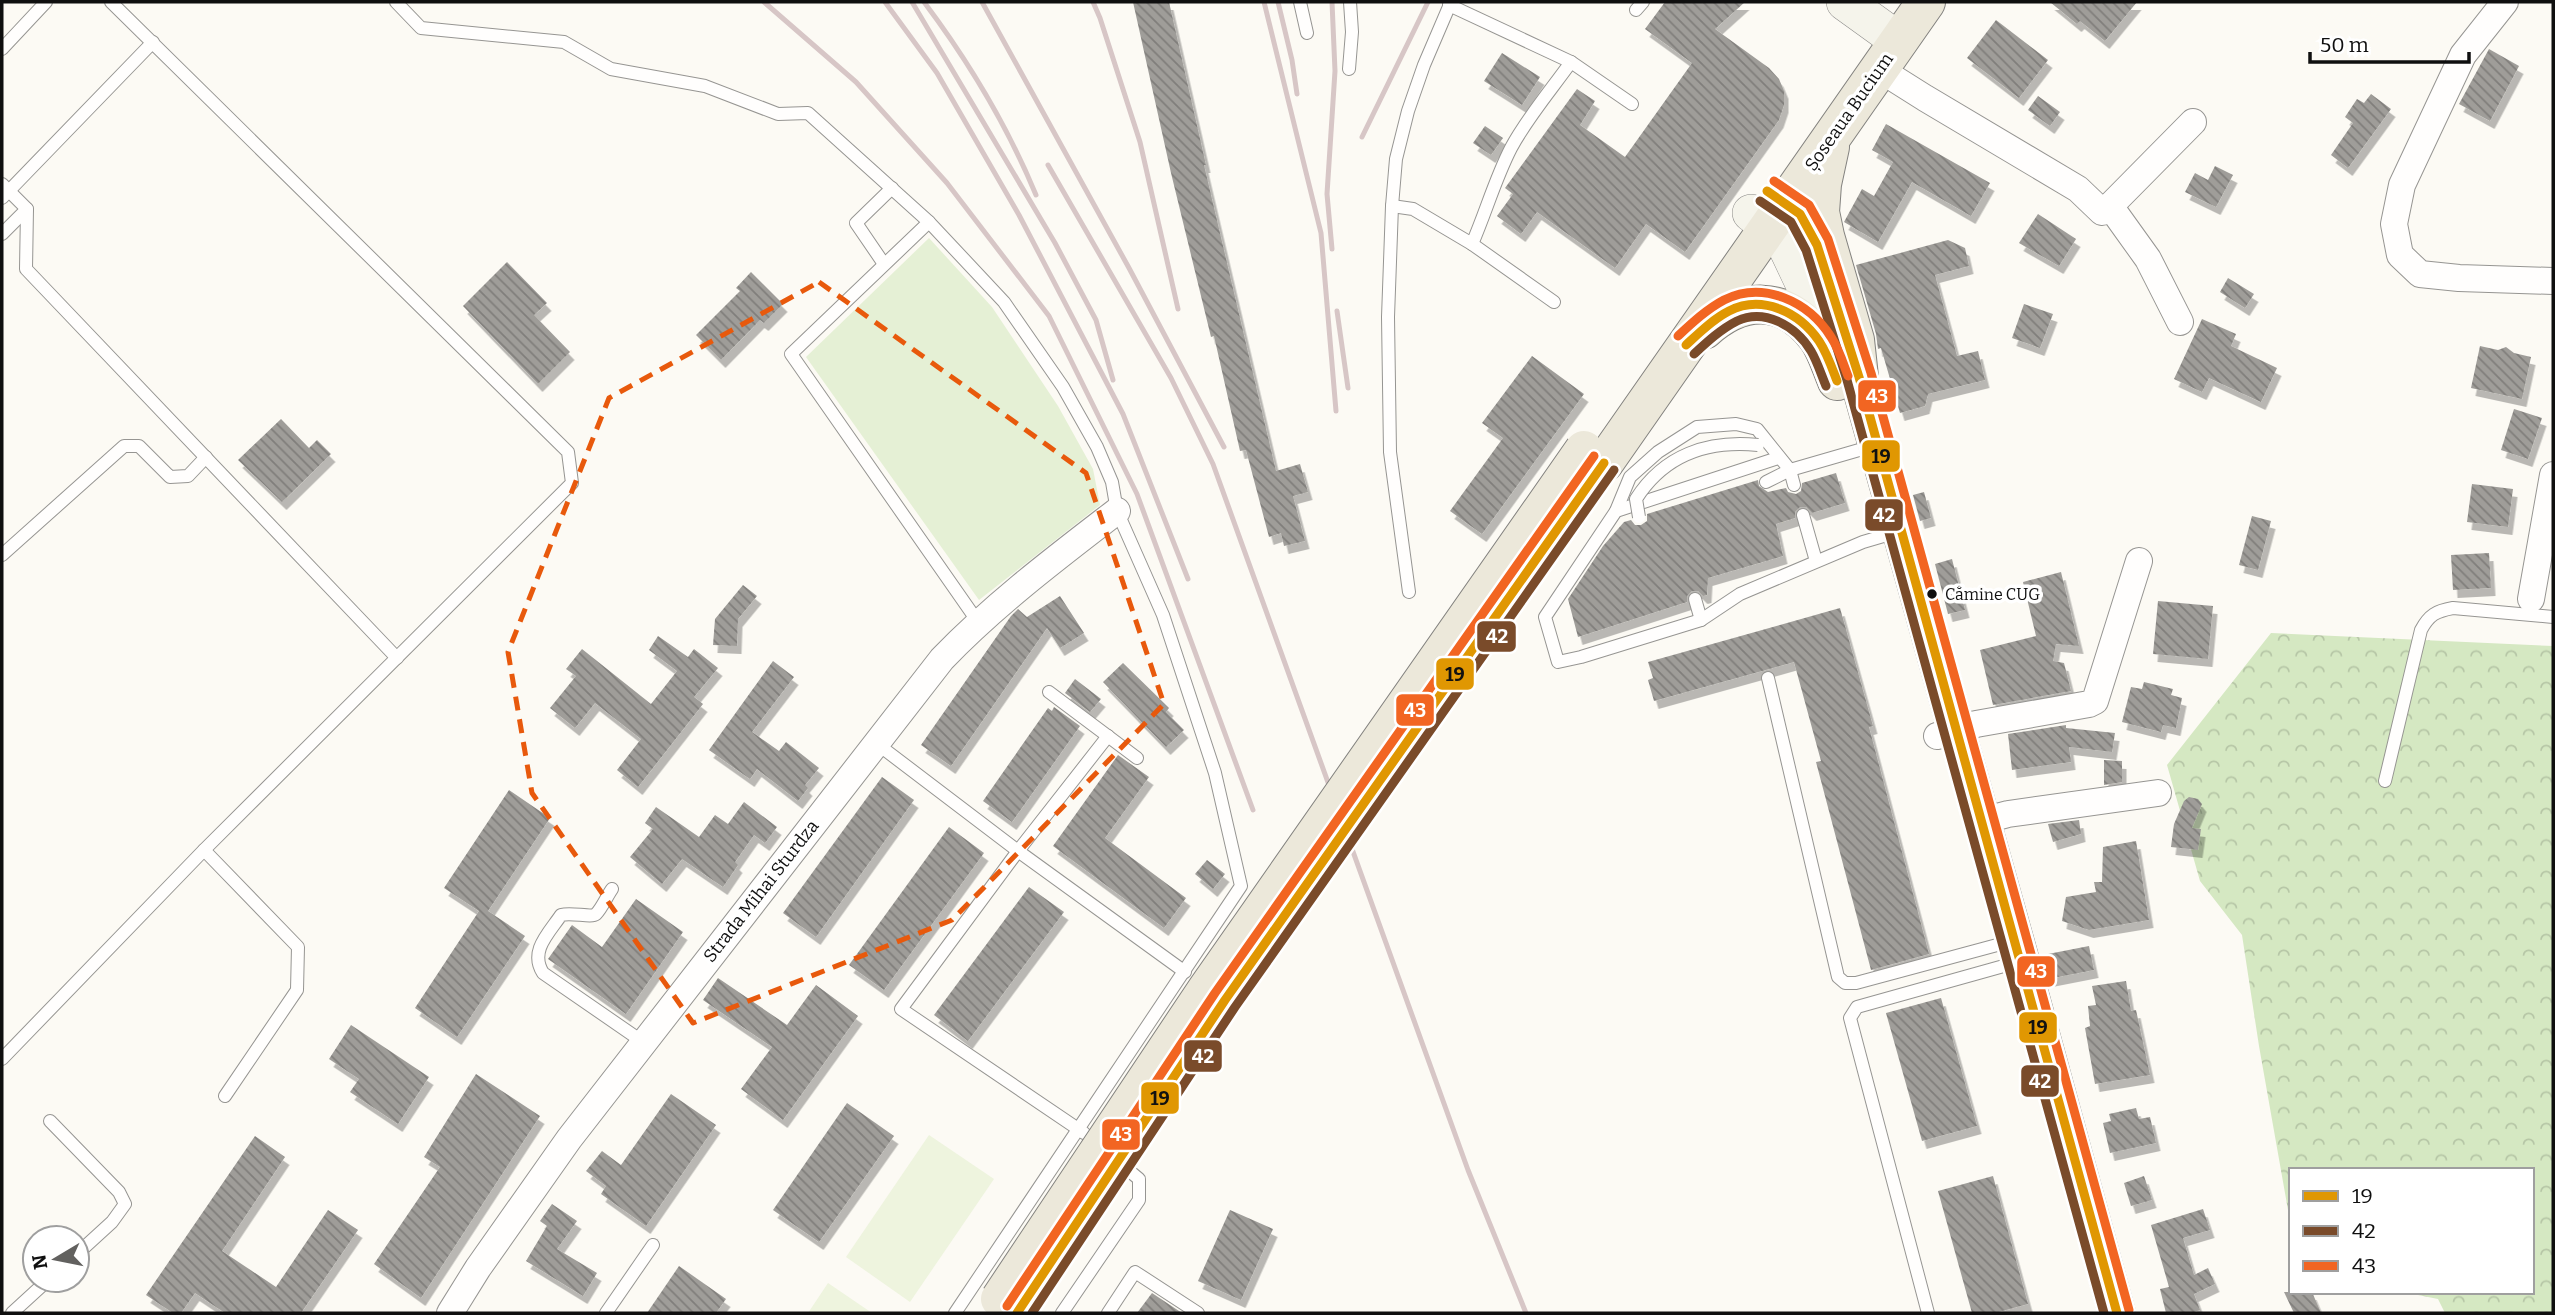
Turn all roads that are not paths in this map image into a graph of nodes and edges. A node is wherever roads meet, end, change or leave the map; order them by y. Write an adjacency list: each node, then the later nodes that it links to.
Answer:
1 (46, 2): 13 (lane)
2 (111, 2): 12 (lane)
3 (396, 2): 19 (lane)
4 (1300, 2): 10 (lane)
5 (1350, 2): 15 (lane)
6 (1844, 2): 11 (main road)
7 (1926, 2): 11 (main road, Șoseaua Bucium)
8 (2505, 2): 29 (street)
9 (1450, 4): 14 (lane); 21 (lane)
10 (1307, 33)
11 (1889, 35): 18 (main road, Șoseaua Bucium); 22 (street); 24 (main road, Șoseaua Bucium)
12 (153, 42): 20 (lane); 55 (lane)
13 (2, 49)
14 (1570, 62): 16 (lane); 27 (lane)
15 (1349, 69)
16 (1632, 104)
17 (2193, 122): 22 (street)
18 (1834, 134): 24 (main road, Șoseaua Bucium); 33 (main road)
19 (892, 188): 25 (lane); 28 (lane)
20 (4, 191): 23 (lane)
21 (1392, 206): 27 (lane); 49 (lane)
22 (2110, 206): 31 (street)
23 (27, 209): 26 (lane); 35 (lane)
24 (1768, 209): 32 (main road, Șoseaua Bucium); 33 (main road); 36 (main road, Șoseaua Bucium)
25 (929, 222): 28 (lane); 42 (lane)
26 (2, 234)
27 (1472, 244): 30 (lane)
28 (884, 264): 54 (lane)
29 (2553, 281)
30 (1554, 302)
31 (2180, 322)
32 (1686, 345): 33 (main road); 36 (main road, Șoseaua Bucium)
33 (1848, 379): 34 (main road)
34 (1867, 448): 37 (lane); 45 (main road)
35 (206, 457): 46 (lane); 55 (lane)
36 (1594, 457): 78 (main road)
37 (1784, 464): 39 (lane); 40 (lane); 41 (lane); 41 (lane); 44 (lane, bridge)
38 (2553, 475): 51 (street)
39 (1766, 482)
40 (1794, 485)
41 (1616, 510): 53 (lane)
42 (1117, 511): 54 (street, Strada Mihai Sturdza); 69 (lane)
43 (1803, 515): 47 (lane)
44 (1639, 517)
45 (1891, 534): 47 (lane); 58 (main road)
46 (2, 555)
47 (1816, 561): 53 (lane)
48 (2139, 561): 58 (street)
49 (1409, 593)
50 (1695, 599): 53 (lane)
51 (2531, 599)
52 (2553, 617): 62 (lane)
53 (1700, 620)
54 (978, 622): 60 (street, Strada Mihai Sturdza)
55 (397, 658): 65 (lane)
56 (1768, 678): 68 (lane)
57 (1049, 692): 59 (lane)
58 (1947, 733): 64 (main road); 68 (main road)
59 (1108, 736): 61 (lane); 66 (lane)
60 (876, 743): 66 (lane); 70 (street, Strada Mihai Sturdza)
61 (1137, 758)
62 (2385, 781)
63 (2158, 793): 64 (street)
64 (1982, 821): 68 (main road)
65 (204, 850): 71 (lane); 72 (lane)
66 (1018, 851): 69 (lane); 74 (lane)
67 (612, 889): 70 (lane)
68 (2008, 953): 86 (lane); 87 (main road); 88 (main road)
69 (1185, 972): 74 (lane)
70 (643, 1042): 80 (street, Strada Mihai Sturdza)
71 (2, 1059)
72 (225, 1096)
73 (50, 1121): 75 (lane)
74 (1078, 1129): 82 (lane); 83 (lane)
75 (91, 1241)
76 (653, 1245): 81 (lane)
77 (33, 1294): 79 (lane)
78 (1007, 1309)
79 (12, 1313)
80 (450, 1313)
81 (606, 1313)
82 (955, 1313)
83 (1062, 1313)
84 (1108, 1313): 85 (lane)
85 (1198, 1313)
86 (1928, 1313)
87 (2095, 1313)
88 (2117, 1313)

